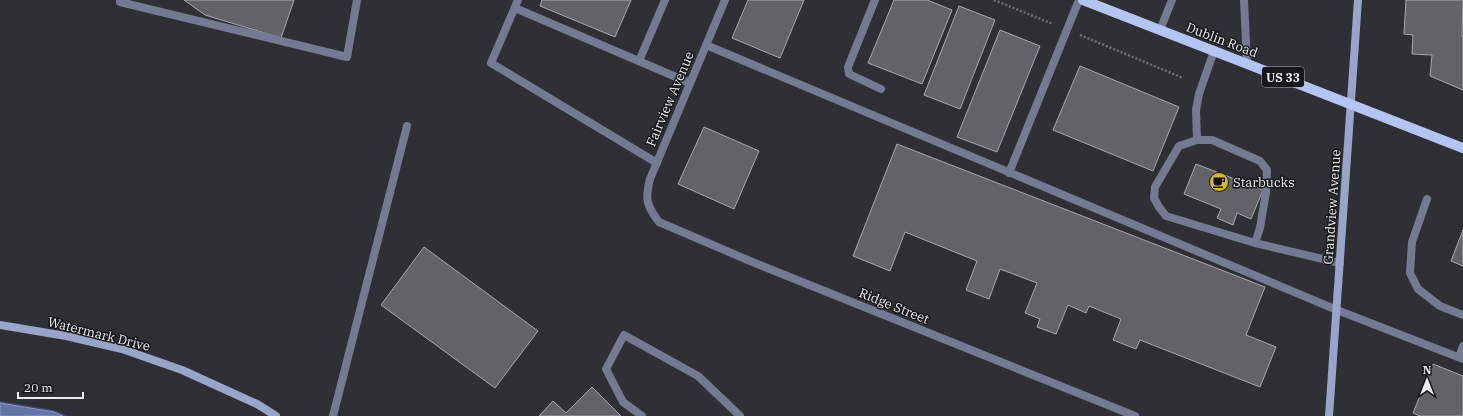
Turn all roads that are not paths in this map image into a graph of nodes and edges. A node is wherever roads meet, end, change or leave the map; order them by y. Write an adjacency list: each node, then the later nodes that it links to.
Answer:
1 (120, 0): 2 (street)
2 (357, 0)
3 (665, 0): 16 (street)
4 (725, 0): 14 (street, Fairview Avenue)
5 (875, 0): 19 (street)
6 (1079, 0): 25 (street)
7 (1083, 0): 11 (main road, Dublin Road / US 33)
8 (1172, 0): 13 (street)
9 (1244, 0): 17 (street)
10 (1358, 0): 20 (main road, Grandview Avenue)
11 (1099, 3): 13 (main road, Dublin Road / US 33)
12 (517, 4): 16 (street); 24 (street)
13 (1160, 30): 15 (main road, Dublin Road / US 33)
14 (706, 45): 18 (street, Fairview Avenue); 25 (street)
15 (1214, 51): 17 (main road, Dublin Road / US 33); 22 (street)
16 (639, 61): 18 (street)
17 (1247, 64): 20 (main road, Dublin Road / US 33)
18 (690, 83): 24 (street, Fairview Avenue)
19 (881, 89)
20 (1351, 104): 23 (main road, Dublin Road / US 33); 29 (main road, Grandview Avenue)
21 (407, 126): 36 (street)
22 (1197, 140): 28 (street); 28 (street)
23 (1463, 148)
24 (656, 164): 27 (street, Fairview Avenue)
25 (1010, 173): 30 (street)
26 (1427, 199): 31 (street)
27 (649, 209): 39 (street, Ridge Street)
28 (1255, 243): 29 (street)
29 (1340, 263): 30 (main road, Grandview Avenue)
30 (1337, 310): 34 (street); 40 (main road, Grandview Avenue)
31 (1463, 315)
32 (0, 325): 35 (main road, Watermark Drive)
33 (1463, 346): 34 (street)
34 (1461, 358)
35 (276, 416)
36 (333, 416)
37 (642, 416): 38 (street)
38 (740, 416)
39 (1135, 416)
40 (1330, 416)

